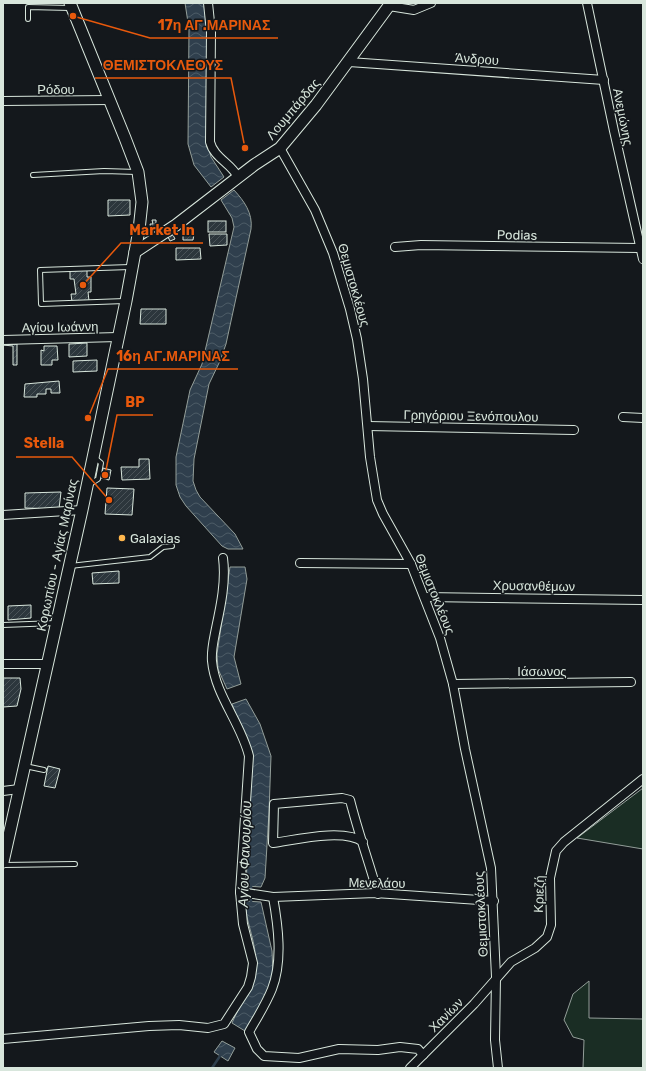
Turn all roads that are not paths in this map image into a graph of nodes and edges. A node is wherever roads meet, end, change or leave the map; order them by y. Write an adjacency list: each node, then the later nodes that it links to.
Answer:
1 (208, 3): 14 (street)
2 (431, 3): 4 (street)
3 (587, 3): 8 (street, Ανεμώνης)
4 (390, 4): 7 (main road, Λουμπάρδας)
5 (71, 6): 6 (lane); 9 (main road, Κορωπίου - Αγίας Μαρίνας)
6 (28, 19)
7 (349, 62): 8 (street, Άνδρου); 11 (main road, Λουμπάρδας)
8 (604, 80): 16 (street, Ανεμώνης)
9 (110, 100): 10 (street, Ρόδου); 12 (main road, Κορωπίου - Αγίας Μαρίνας)
10 (3, 101)
11 (280, 148): 14 (main road, Λουμπάρδας); 25 (street, Θεμιστοκλέους)
12 (138, 172): 13 (lane); 17 (main road, Κορωπίου - Αγίας Μαρίνας)
13 (33, 175)
14 (238, 177): 17 (main road, Λουμπάρδας)
15 (395, 246): 16 (street, Podias)
16 (639, 248): 18 (street, Ανεμώνης)
17 (135, 252): 19 (main road, Κορωπίου - Αγίας Μαρίνας)
18 (643, 259)
19 (133, 267): 20 (main road, Κορωπίου - Αγίας Μαρίνας); 20 (lane)
20 (126, 301): 21 (main road, Κορωπίου - Αγίας Μαρίνας)
21 (118, 338): 22 (street, Αγίου Ιωάννη); 27 (main road, Κορωπίου - Αγίας Μαρίνας)
22 (3, 340)
23 (623, 417): 24 (street)
24 (643, 418)
25 (368, 426): 26 (street, Γρηγόριου Ξενόπουλου); 32 (street, Θεμιστοκλέους)
26 (574, 430)
27 (82, 510): 28 (street); 33 (main road, Κορωπίου - Αγίας Μαρίνας)
28 (3, 515)
29 (172, 546): 33 (lane)
30 (223, 558): 51 (street)
31 (300, 563): 32 (street)
32 (411, 564): 34 (street, Θεμιστοκλέους)
33 (69, 566): 36 (main road, Κορωπίου - Αγίας Μαρίνας)
34 (425, 597): 35 (street, Χρυσανθέμων); 41 (street, Θεμιστοκλέους)
35 (643, 600)
36 (56, 623): 37 (lane); 39 (main road, Κορωπίου - Αγίας Μαρίνας)
37 (3, 624)
38 (3, 664): 39 (street)
39 (47, 664): 42 (main road, Κορωπίου - Αγίας Μαρίνας)
40 (631, 682): 41 (street, Ιάσωνος)
41 (453, 684): 54 (street, Θεμιστοκλέους)
42 (24, 766): 43 (lane); 45 (main road, Κορωπίου - Αγίας Μαρίνας)
43 (44, 770)
44 (643, 779): 55 (street, Κριεζή)
45 (19, 789): 46 (street); 48 (main road, Κορωπίου - Αγίας Μαρίνας)
46 (3, 790)
47 (363, 842): 47 (street); 52 (street)
48 (3, 862)
49 (75, 864): 50 (lane)
50 (3, 865)
51 (243, 892): 53 (street, Μενελάου); 56 (street)
52 (378, 894): 53 (street, Μενελάου); 54 (street, Μενελάου)
53 (272, 897): 57 (street)
54 (494, 902): 55 (street, Θεμιστοκλέους)
55 (496, 977): 57 (street, Χανίων); 59 (street, Θεμιστοκλέους)
56 (3, 1039)
57 (424, 1055): 58 (street, Χανίων)
58 (410, 1068)
59 (498, 1068)

